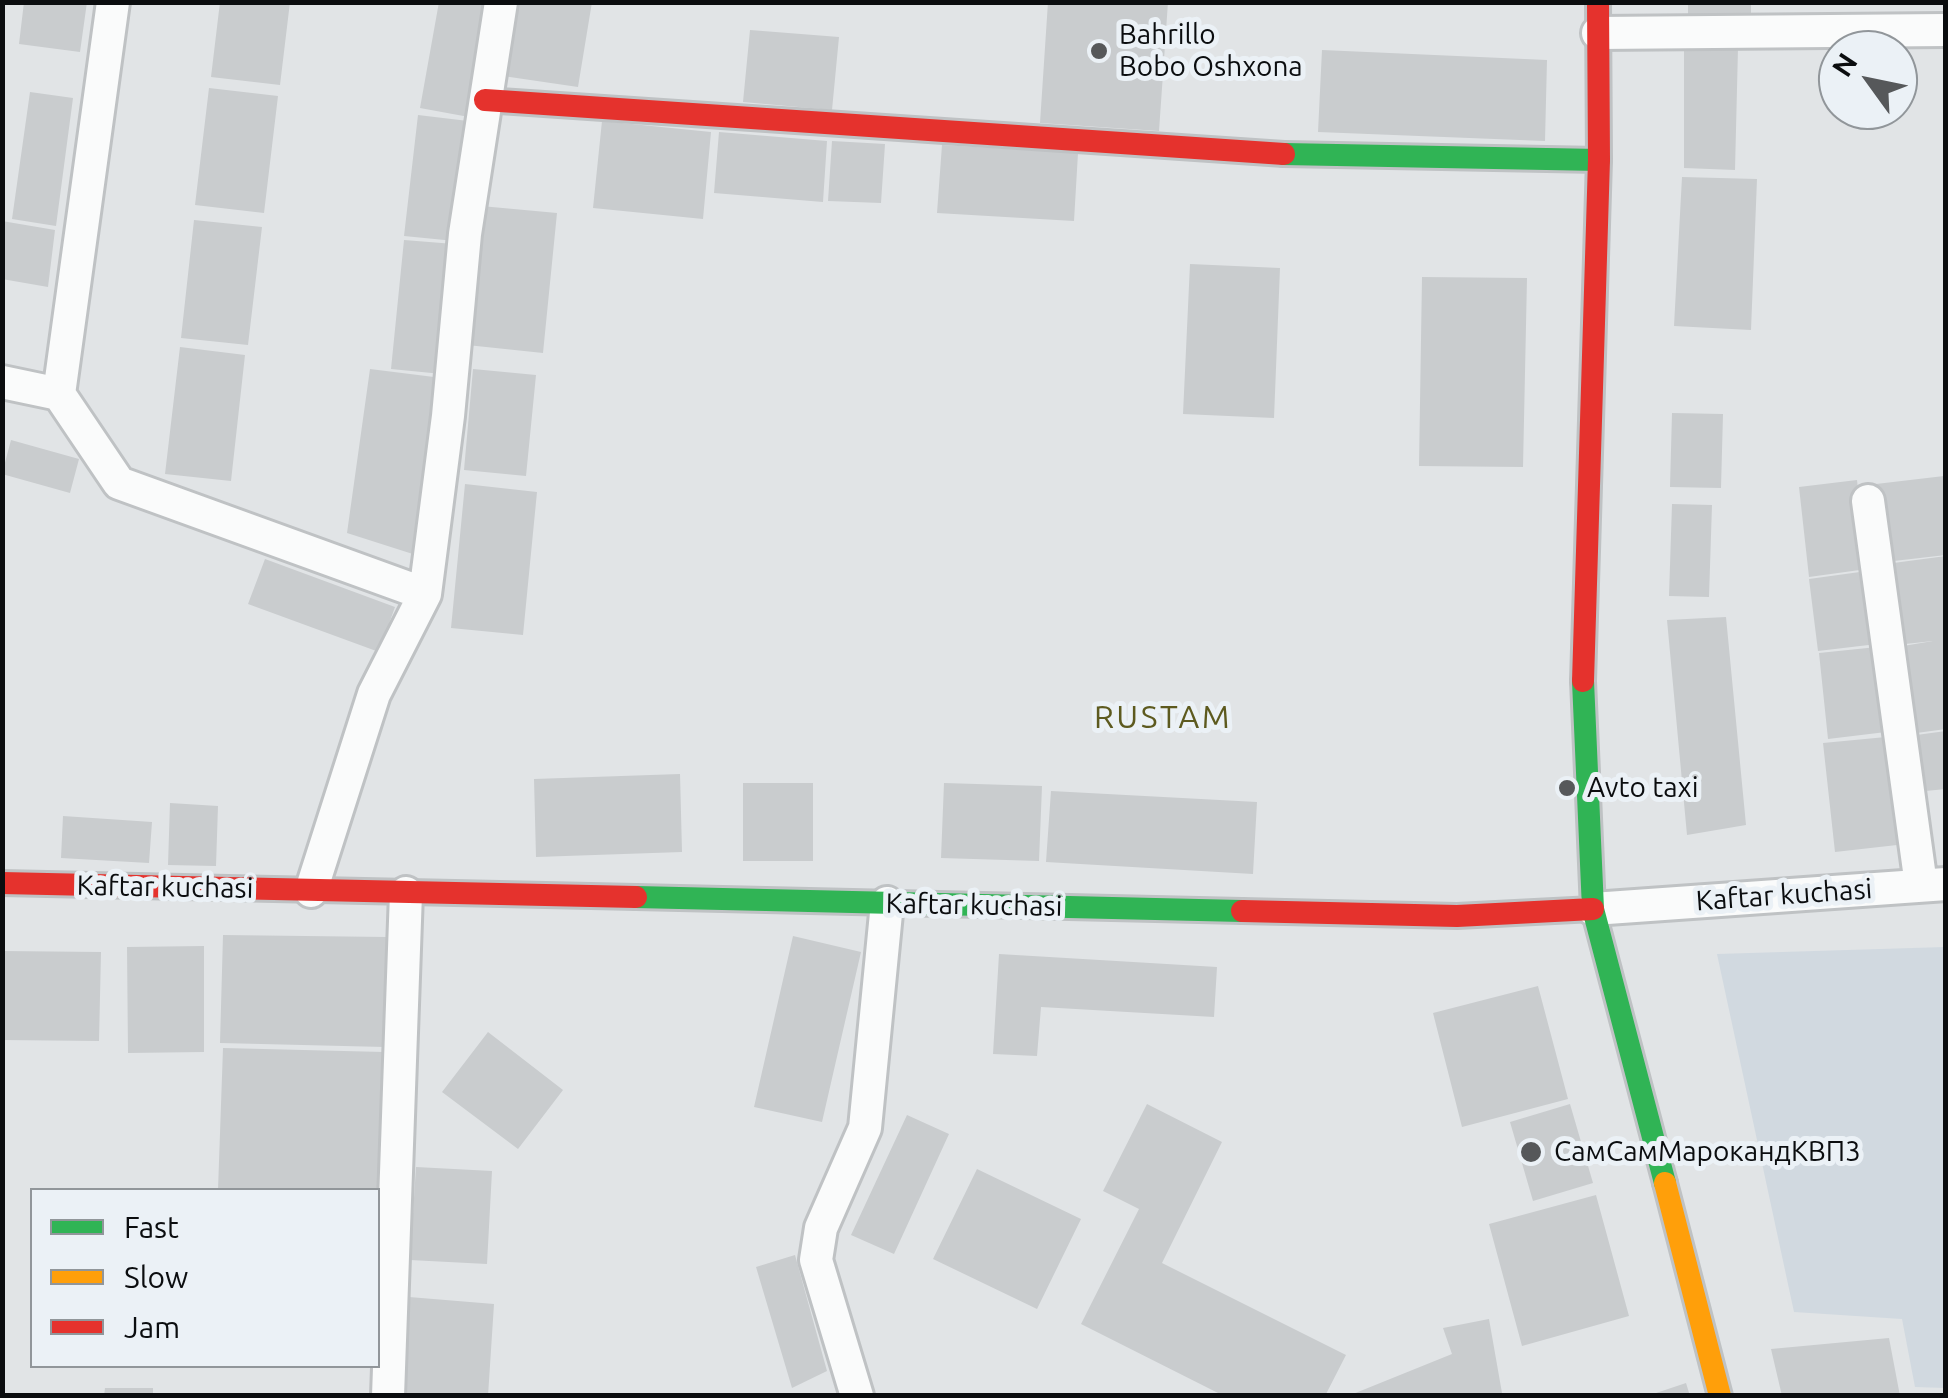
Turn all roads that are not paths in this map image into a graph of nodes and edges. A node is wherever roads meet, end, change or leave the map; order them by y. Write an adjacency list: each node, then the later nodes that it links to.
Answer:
1 (113, 2): 10 (street)
2 (501, 2): 7 (street)
3 (1944, 2): 5 (street)
4 (1598, 18): 6 (street); 8 (street)
5 (1946, 20)
6 (1946, 30)
7 (485, 100): 8 (street); 12 (street)
8 (1599, 160): 18 (street)
9 (2, 382): 10 (street)
10 (58, 394): 12 (street)
11 (1868, 501): 14 (street)
12 (426, 594): 15 (street)
13 (2, 883): 15 (street, Kaftar kuchasi)
14 (1933, 885): 18 (street, Kaftar kuchasi)
15 (311, 891): 16 (street, Kaftar kuchasi)
16 (406, 893): 17 (street, Kaftar kuchasi); 19 (street)
17 (887, 903): 18 (street, Kaftar kuchasi); 20 (street)
18 (1593, 909): 21 (street)
19 (388, 1396)
20 (857, 1396)
21 (1720, 1396)

